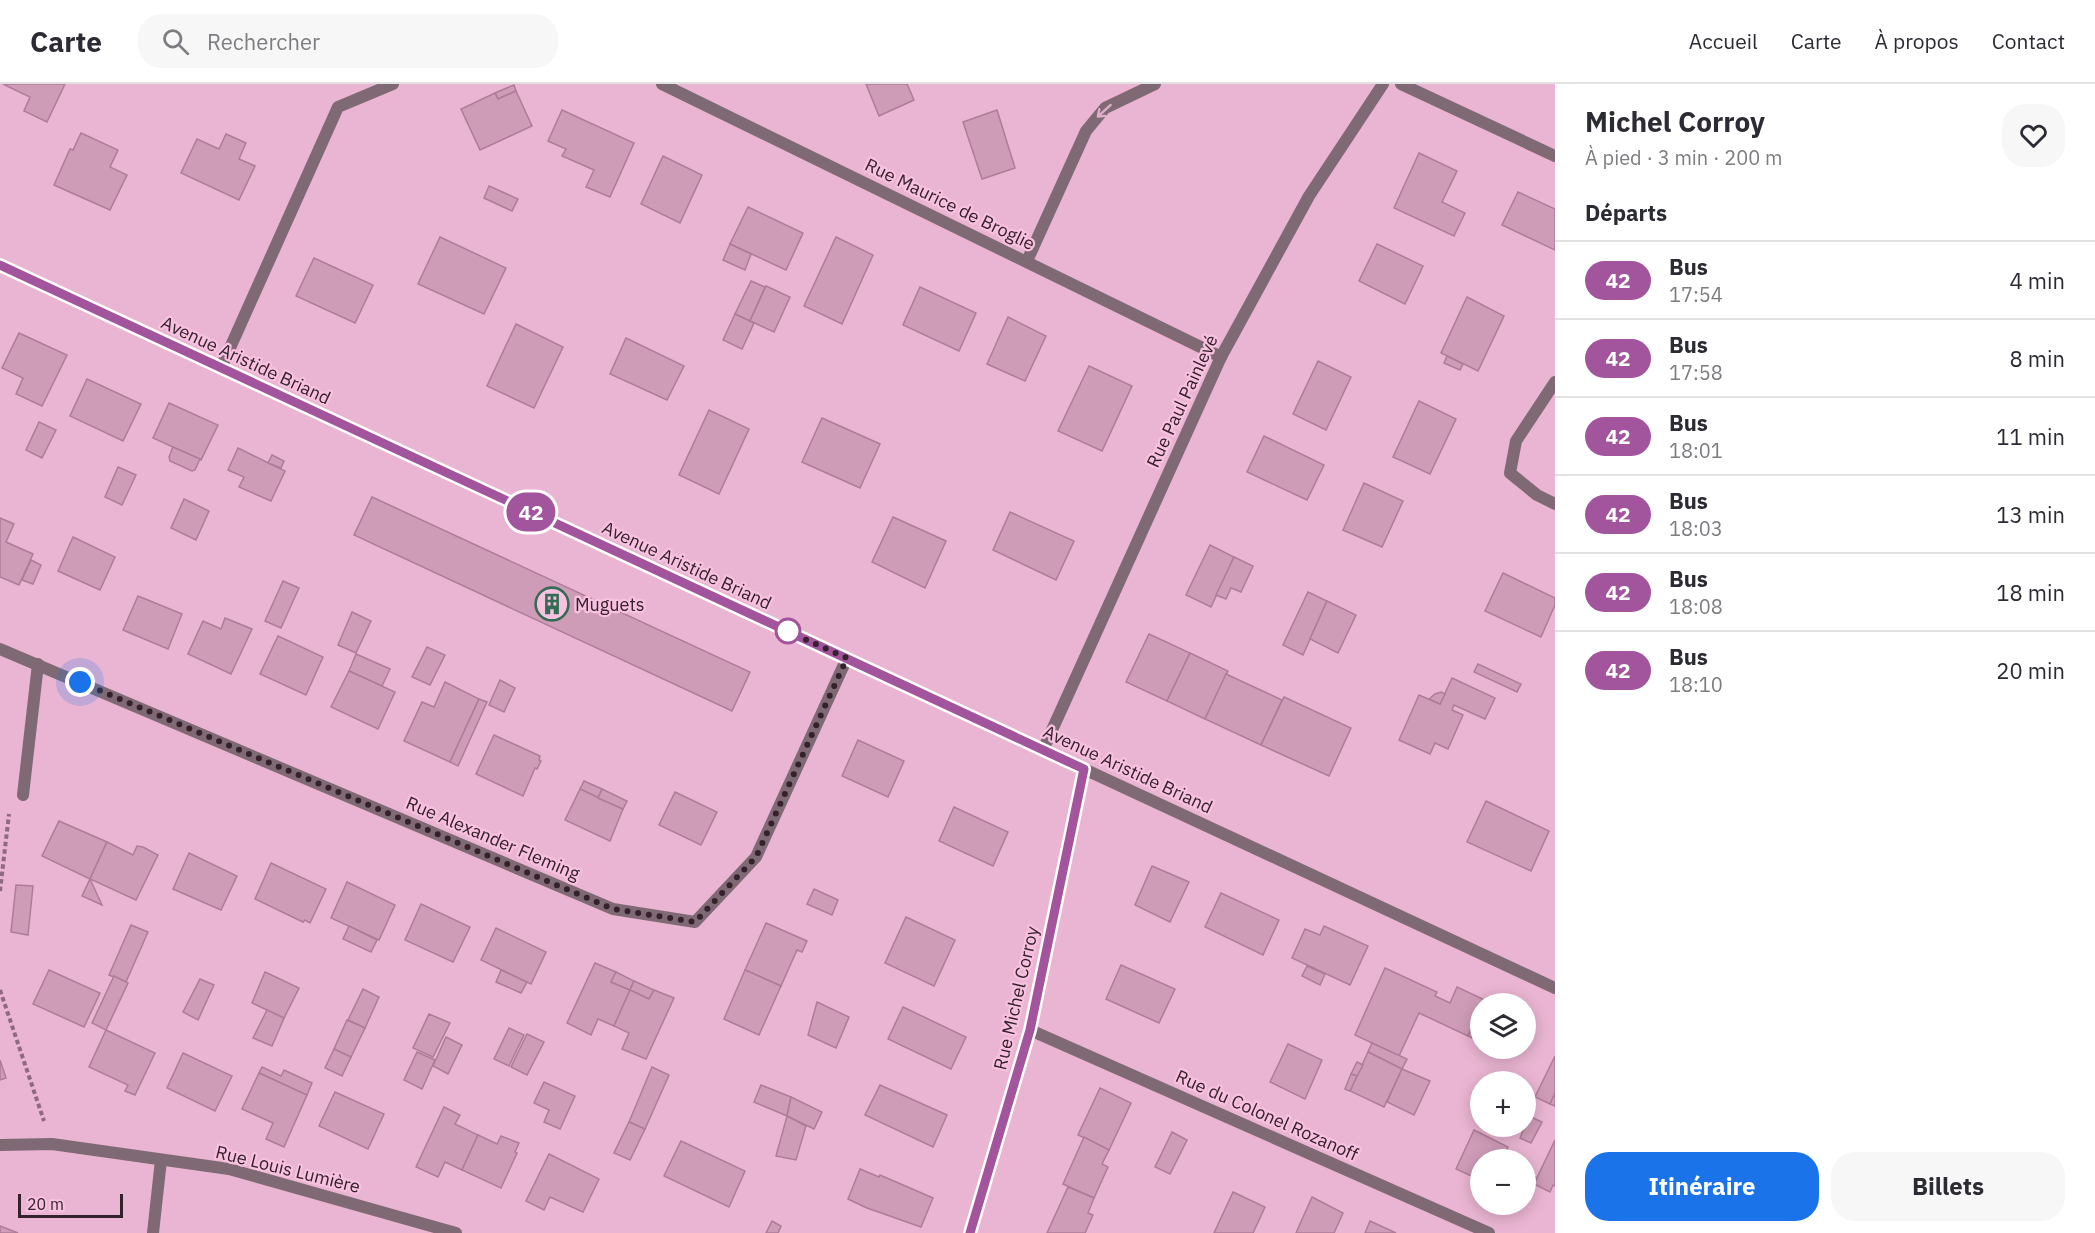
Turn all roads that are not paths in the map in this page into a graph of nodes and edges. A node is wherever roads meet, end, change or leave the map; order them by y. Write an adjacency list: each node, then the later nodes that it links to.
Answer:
1 (393, 84): 10 (street)
2 (663, 84): 7 (street, Rue Maurice de Broglie)
3 (1155, 84): 7 (street, one-way to 7)
4 (1383, 84): 9 (street, Rue Paul Painlevé)
5 (1401, 84): 6 (street)
6 (1555, 156)
7 (1027, 261): 9 (street, Rue Maurice de Broglie)
8 (0, 265): 10 (street, Avenue Aristide Briand)
9 (1221, 357): 16 (street, Rue Paul Painlevé)
10 (221, 368): 14 (street, Avenue Aristide Briand)
11 (1555, 382): 12 (street)
12 (1555, 504)
13 (0, 648): 15 (street, Rue Alexander Fleming)
14 (847, 658): 15 (street, Rue Alexander Fleming); 16 (street, Avenue Aristide Briand)
15 (38, 664): 18 (street)
16 (1043, 750): 17 (street, Avenue Aristide Briand)
17 (1084, 769): 19 (street, Avenue Aristide Briand); 20 (street, Rue Michel Corroy)
18 (23, 795)
19 (1555, 988)
20 (1030, 1030): 25 (street, Rue Michel Corroy); 26 (street, Rue du Colonel Rozanoff)
21 (0, 1145): 22 (street, Rue Louis Lumière)
22 (161, 1160): 23 (street); 24 (street, Rue Louis Lumière)
23 (153, 1233)
24 (456, 1233)
25 (970, 1233)
26 (1489, 1233)

